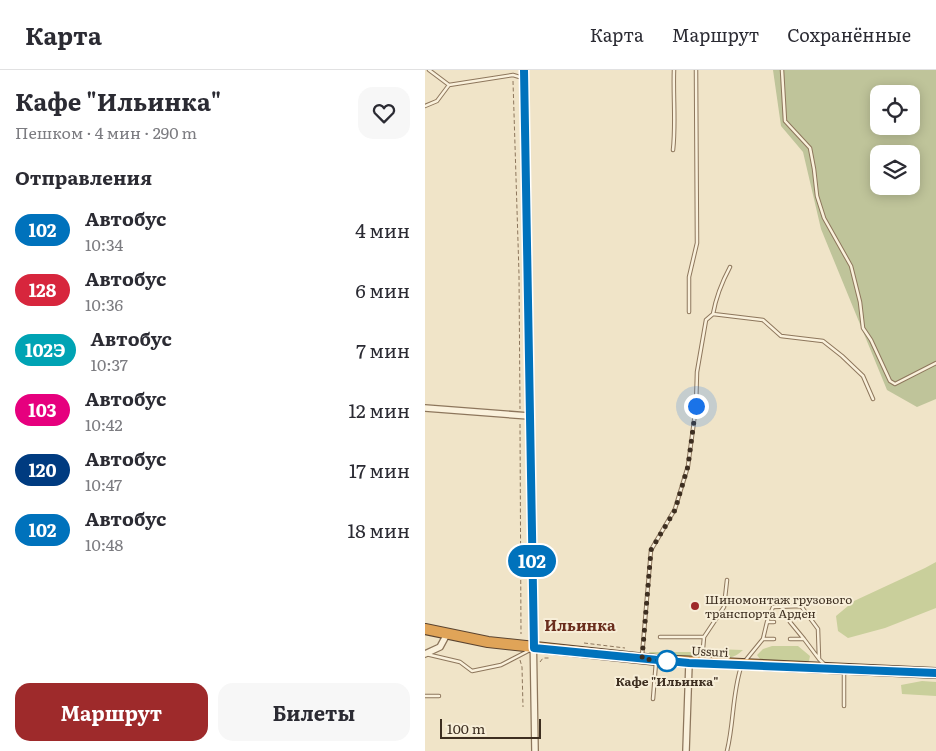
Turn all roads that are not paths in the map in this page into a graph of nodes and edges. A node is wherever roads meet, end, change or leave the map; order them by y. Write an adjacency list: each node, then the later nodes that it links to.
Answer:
1 (429, 70): 7 (lane)
2 (524, 70): 6 (street)
3 (674, 70): 9 (lane)
4 (695, 70): 11 (lane)
5 (782, 70): 13 (lane)
6 (524, 78): 7 (lane); 16 (street)
7 (449, 85): 8 (lane)
8 (425, 106)
9 (673, 150)
10 (730, 267): 12 (lane)
11 (689, 312)
12 (713, 314): 14 (lane); 31 (lane)
13 (936, 363)
14 (873, 399)
15 (425, 408): 16 (street)
16 (529, 416): 29 (street)
17 (727, 580): 24 (lane)
18 (767, 622): 19 (lane); 25 (lane); 32 (lane)
19 (774, 622)
20 (790, 622): 28 (lane)
21 (425, 629): 22 (highway, Ussuri)
22 (447, 634): 29 (highway, Ussuri); 30 (street)
23 (660, 637): 24 (lane)
24 (704, 637): 35 (lane)
25 (763, 639): 26 (lane); 36 (lane)
26 (774, 639)
27 (790, 639): 28 (lane)
28 (804, 639): 32 (lane)
29 (534, 648): 30 (lane); 31 (highway, Ussuri); 44 (street)
30 (425, 654)
31 (642, 659): 33 (highway, Ussuri)
32 (819, 659): 37 (lane)
33 (656, 660): 34 (highway, Ussuri); 42 (lane)
34 (689, 663): 35 (highway, Ussuri); 45 (street)
35 (701, 664): 36 (highway, Ussuri)
36 (741, 665): 37 (highway, Ussuri); 46 (lane)
37 (830, 669): 38 (highway, Ussuri)
38 (844, 669): 39 (highway, Ussuri); 43 (lane)
39 (936, 673)
40 (425, 696): 41 (lane)
41 (439, 696)
42 (653, 699)
43 (844, 706)
44 (535, 751)
45 (686, 751)
46 (727, 751)

